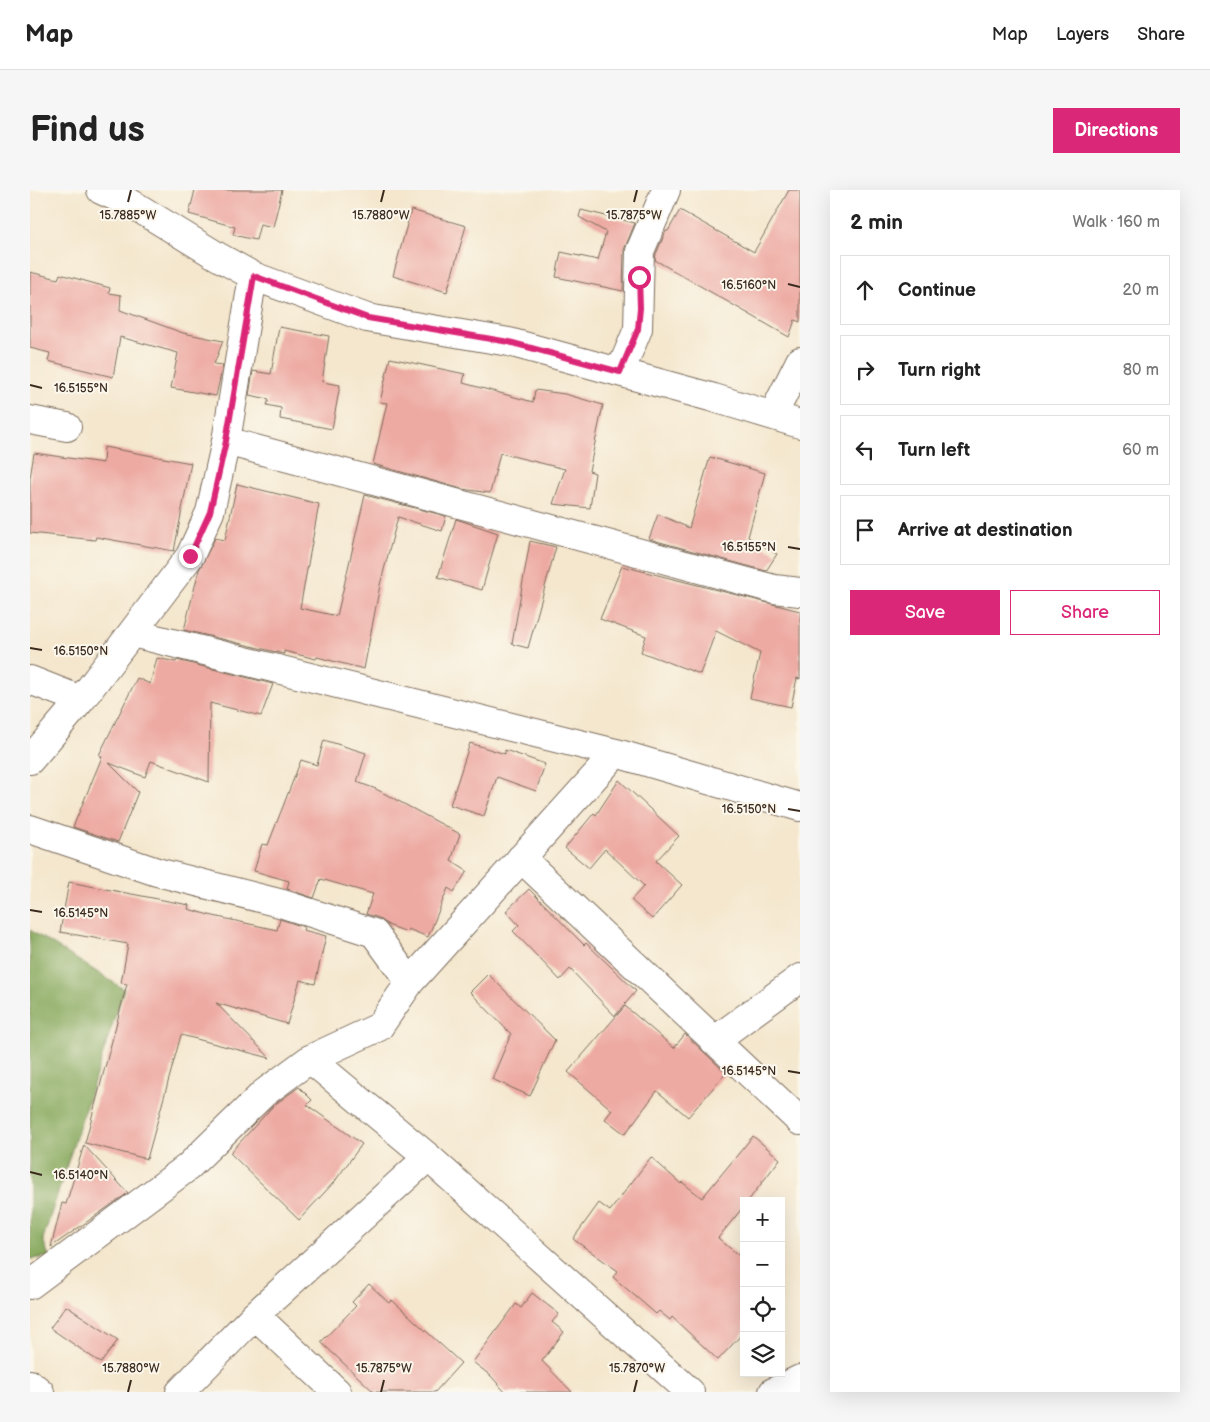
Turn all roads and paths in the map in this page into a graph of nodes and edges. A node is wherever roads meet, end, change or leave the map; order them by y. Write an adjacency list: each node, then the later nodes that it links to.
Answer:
1 (101, 190): 3 (street)
2 (666, 190): 5 (street)
3 (254, 276): 5 (street); 10 (street)
4 (800, 361): 6 (street)
5 (620, 372): 6 (street)
6 (773, 415): 8 (street)
7 (30, 420): 9 (street)
8 (800, 424)
9 (67, 427)
10 (226, 441): 11 (street); 12 (street)
11 (800, 592)
12 (132, 632): 14 (street); 15 (street)
13 (30, 680): 14 (street)
14 (81, 700): 16 (street)
15 (616, 753): 17 (street); 19 (street)
16 (30, 760)
17 (800, 807)
18 (30, 829): 21 (street)
19 (521, 858): 21 (street); 22 (street)
20 (800, 978): 22 (street)
21 (410, 982): 23 (street)
22 (714, 1040): 24 (street)
23 (310, 1060): 25 (street); 26 (street)
24 (800, 1121)
25 (428, 1157): 27 (street); 33 (street)
26 (30, 1285)
27 (255, 1315): 31 (street); 32 (street)
28 (800, 1379): 34 (street)
29 (30, 1384): 30 (street)
30 (40, 1392)
31 (180, 1392)
32 (337, 1392)
33 (690, 1392)
34 (773, 1392)

